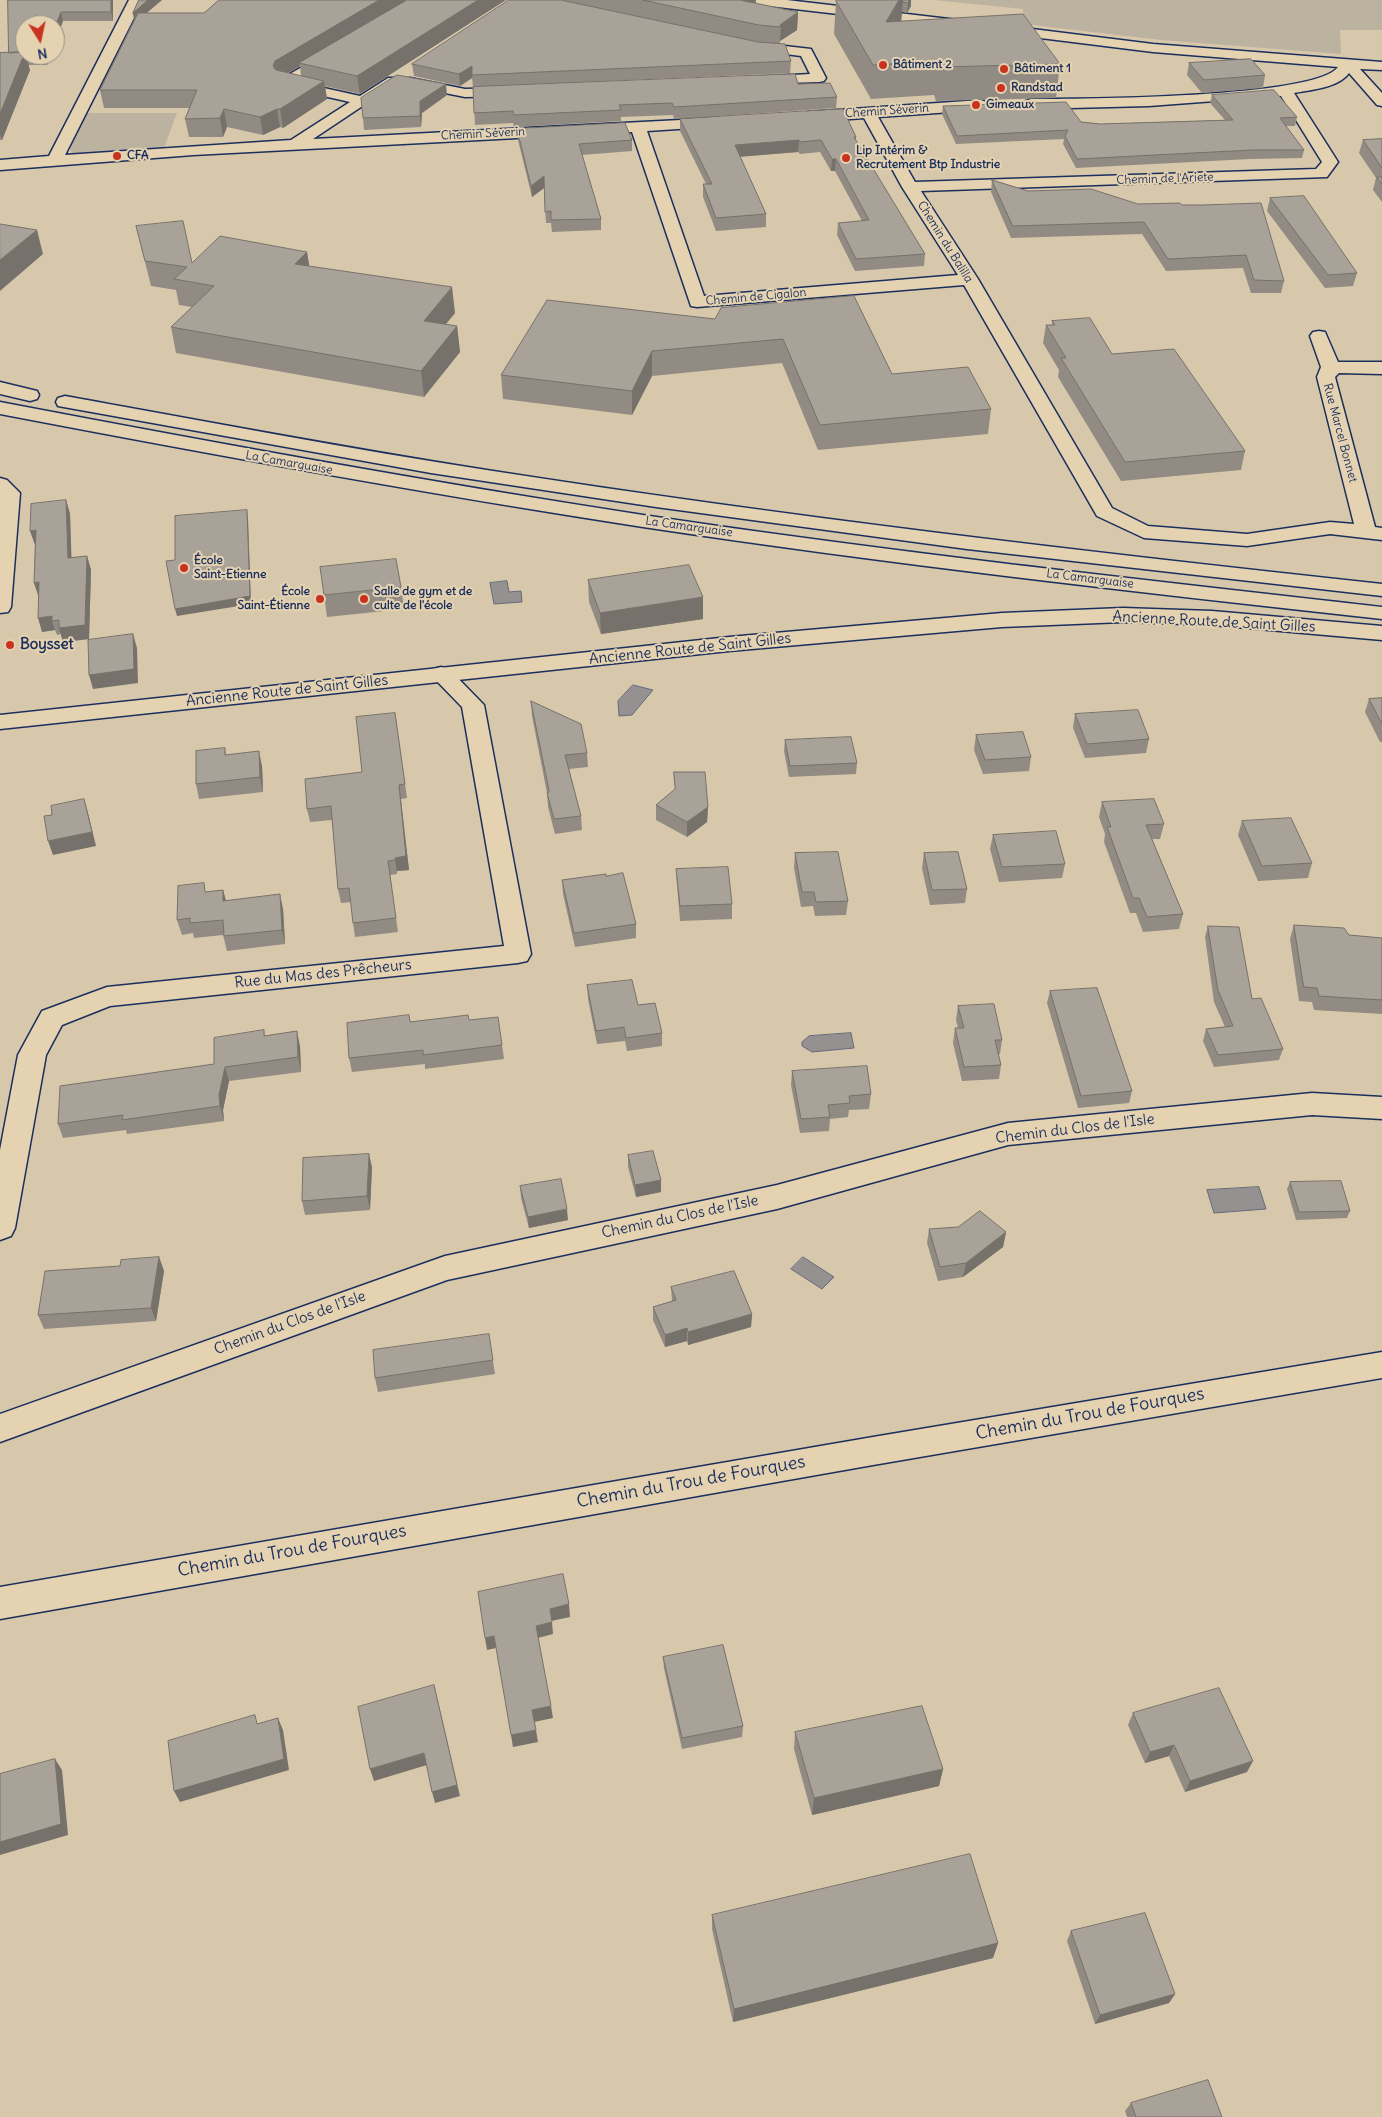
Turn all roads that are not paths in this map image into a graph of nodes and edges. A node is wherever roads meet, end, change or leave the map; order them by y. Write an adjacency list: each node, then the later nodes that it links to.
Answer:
1 (136, 0): 23 (main road)
2 (752, 0): 3 (main road)
3 (972, 26)
4 (990, 28): 7 (main road)
5 (738, 44): 11 (main road)
6 (347, 46): 14 (main road)
7 (1348, 64): 8 (main road); 13 (main road); 15 (main road)
8 (1382, 66)
9 (412, 68): 10 (main road)
10 (396, 79): 12 (main road); 14 (main road)
11 (744, 82)
12 (530, 91)
13 (1285, 91): 16 (main road); 25 (main road, Chemin de l'Ariete)
14 (363, 101): 22 (main road)
15 (1382, 102)
16 (1016, 104)
17 (996, 105): 18 (main road, Chemin Séverin)
18 (868, 112): 19 (main road, Chemin Séverin); 25 (main road, Chemin du Balilla)
19 (796, 118)
20 (732, 122): 21 (main road, Chemin Séverin)
21 (638, 127): 22 (main road, Chemin Séverin); 26 (main road, Chemin de Cigalon)
22 (294, 145): 23 (main road, Chemin Séverin)
23 (55, 160): 24 (main road, Chemin Séverin)
24 (0, 165)
25 (910, 187): 26 (main road, Chemin du Balilla)
26 (968, 279): 35 (main road, Chemin du Balilla)
27 (1319, 336): 29 (main road)
28 (1382, 368): 29 (main road, Rue Marcel Bonnet)
29 (1332, 369): 35 (main road, Rue Marcel Bonnet)
30 (0, 389): 36 (main road, La Camarguaise)
31 (0, 408): 33 (main road, La Camarguaise)
32 (0, 414): 33 (main road)
33 (135, 434): 38 (main road, La Camarguaise)
34 (0, 484): 37 (main road)
35 (1374, 533)
36 (1382, 590)
37 (0, 608)
38 (1382, 612)
39 (1382, 633): 40 (main road, Ancienne Route de Saint Gilles)
40 (441, 674): 41 (main road, Ancienne Route de Saint Gilles); 43 (main road, Rue du Mas des Prêcheurs)
41 (0, 722)
42 (1382, 1108): 45 (main road, Chemin du Clos de l'Isle)
43 (0, 1228)
44 (1382, 1365): 46 (main road, Chemin du Trou de Fourques)
45 (0, 1428)
46 (0, 1603)

